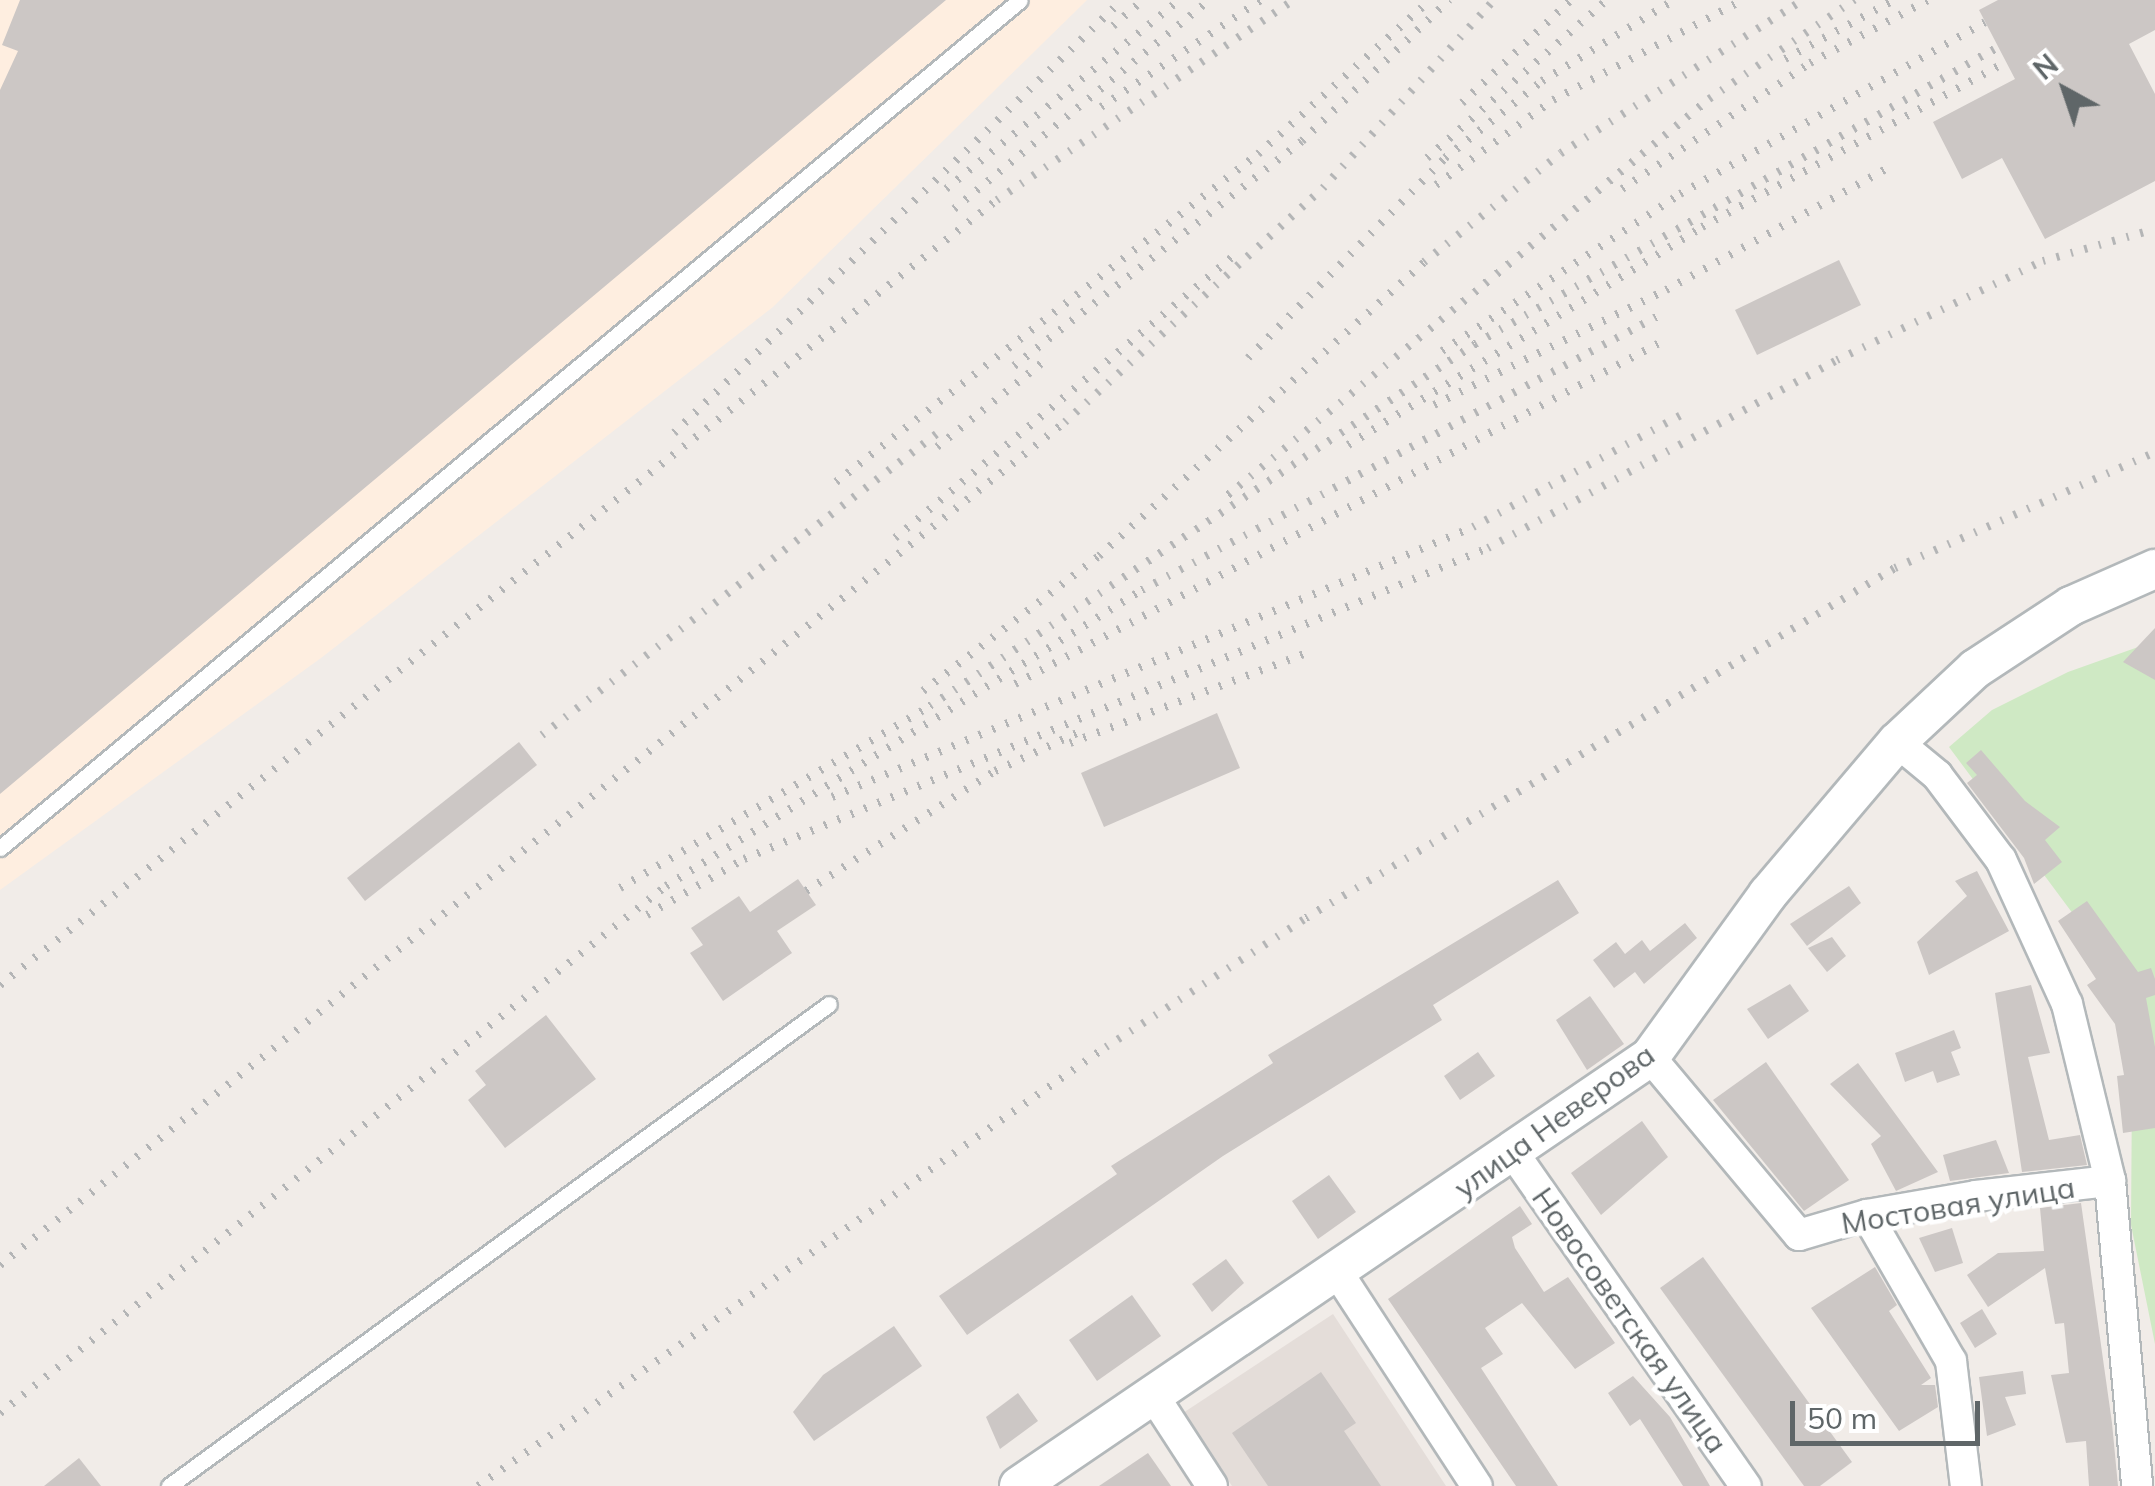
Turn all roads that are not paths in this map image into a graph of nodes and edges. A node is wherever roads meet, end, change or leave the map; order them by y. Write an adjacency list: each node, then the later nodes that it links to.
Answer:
1 (1020, 0): 4 (lane)
2 (2155, 569): 3 (street, улица Неверова)
3 (1897, 742): 6 (street, улица Неверова); 8 (street)
4 (0, 848)
5 (828, 1004): 12 (lane)
6 (1650, 1057): 7 (street, улица Неверова); 9 (street, Мостовая улица)
7 (1514, 1154): 10 (street, улица Неверова); 16 (street, Новосоветская улица)
8 (2110, 1182): 9 (street, Мостовая улица); 18 (street)
9 (1867, 1214): 17 (street)
10 (1338, 1273): 11 (street, улица Неверова); 15 (street)
11 (1153, 1395): 13 (street, улица Неверова); 14 (street)
12 (170, 1486)
13 (1019, 1486)
14 (1212, 1486)
15 (1477, 1486)
16 (1746, 1486)
17 (1966, 1486)
18 (2137, 1486)

